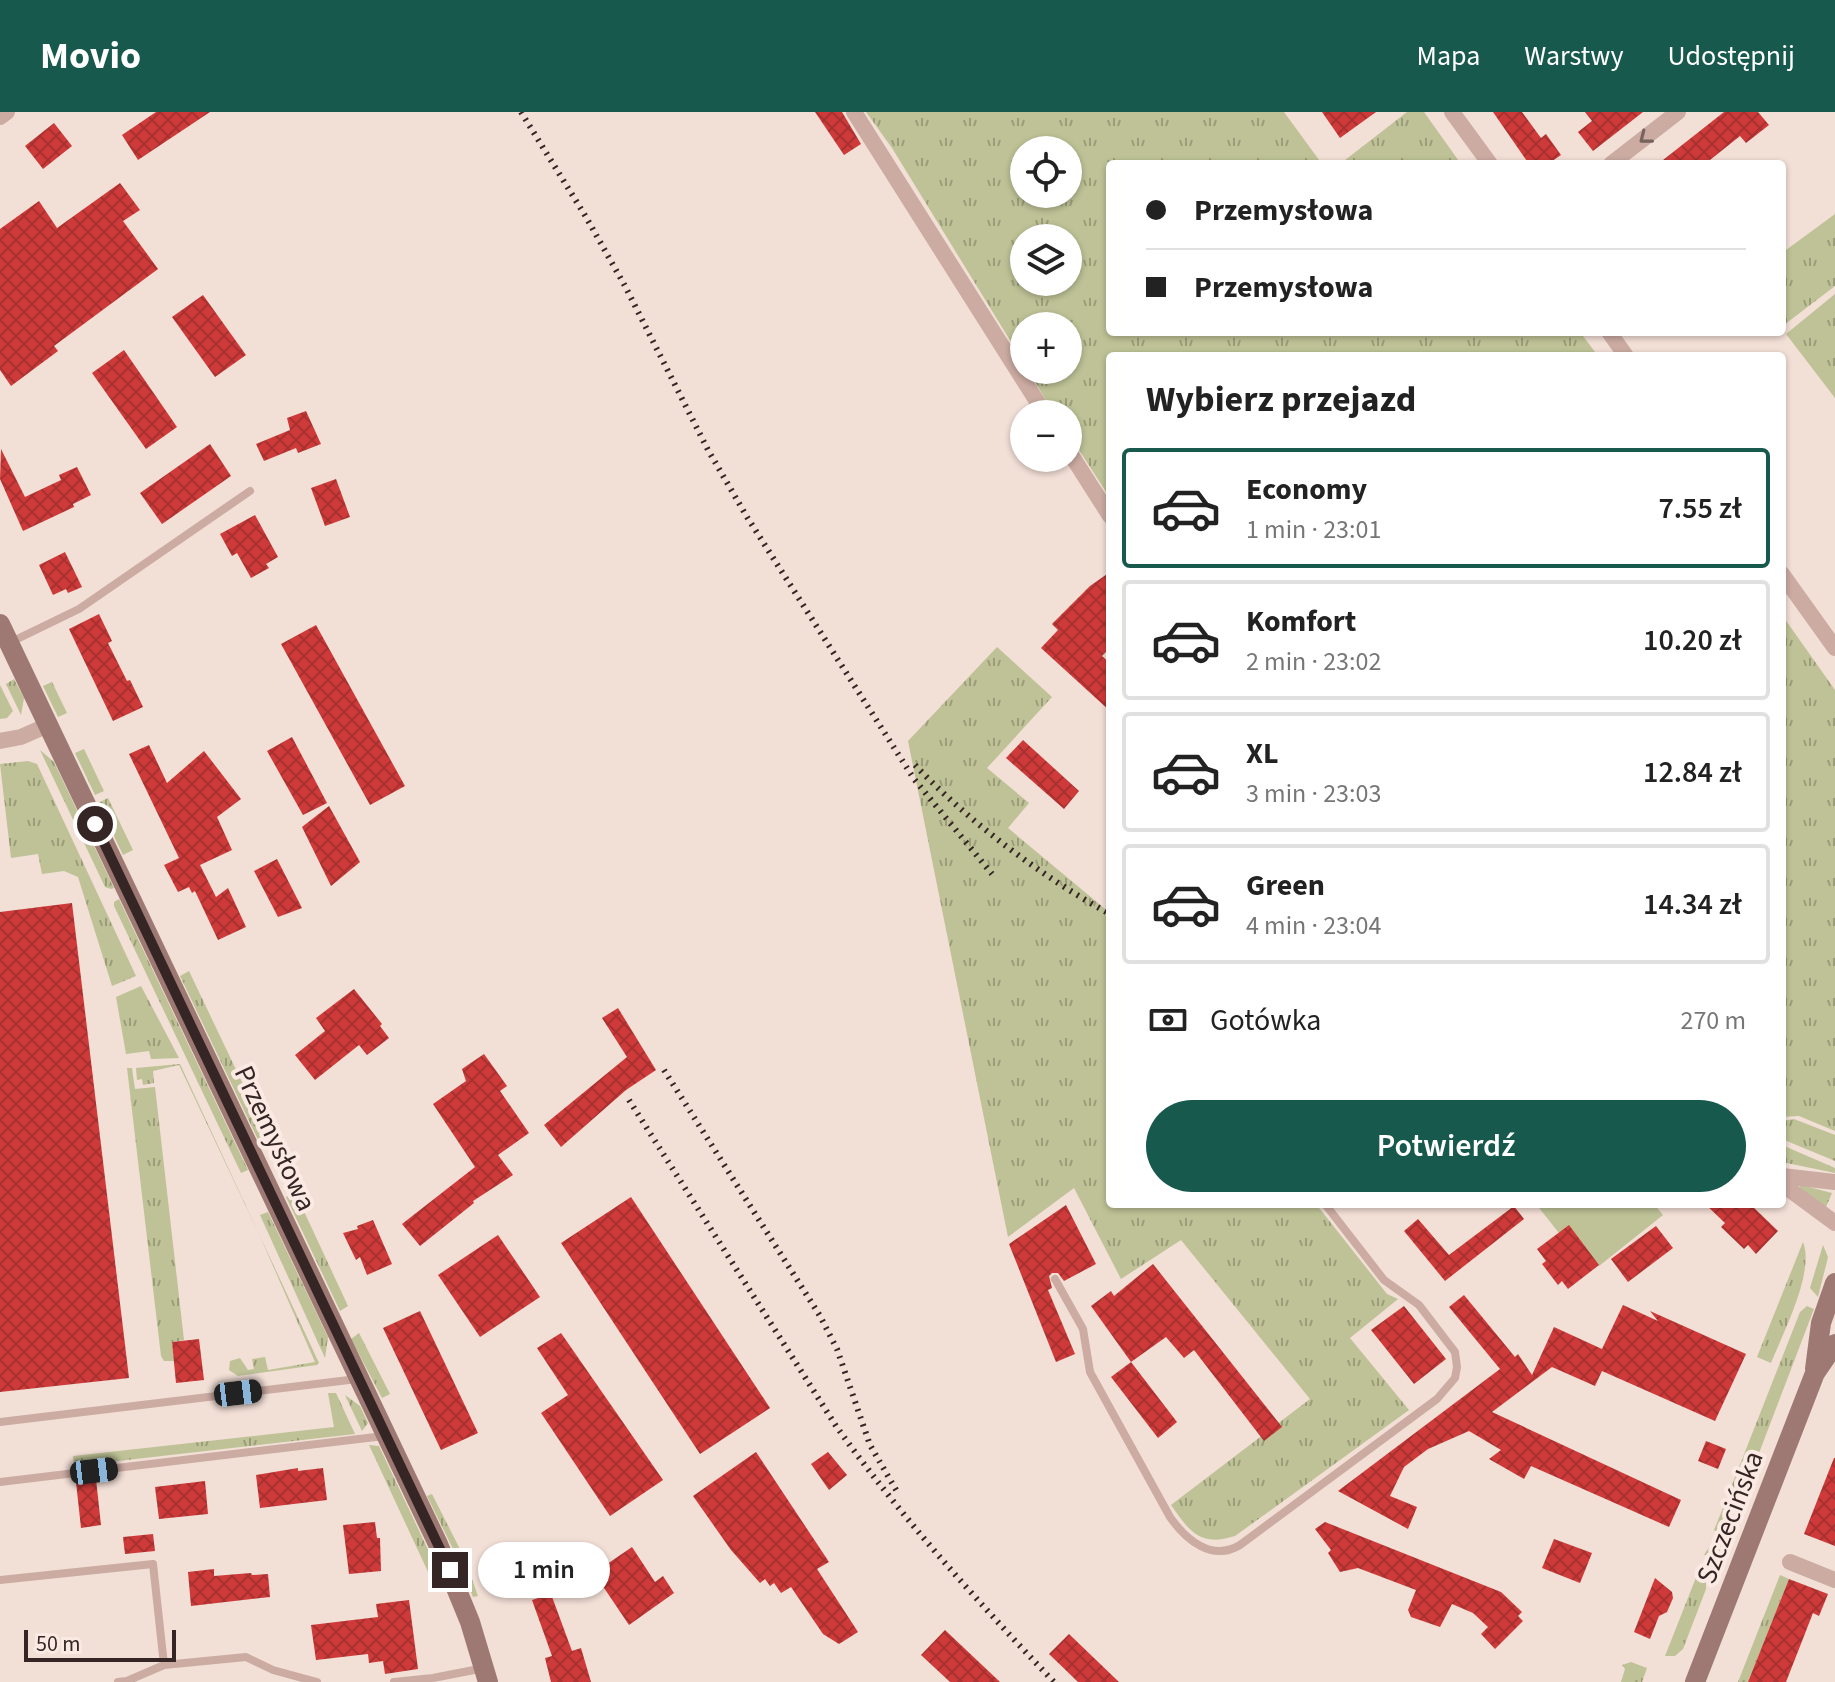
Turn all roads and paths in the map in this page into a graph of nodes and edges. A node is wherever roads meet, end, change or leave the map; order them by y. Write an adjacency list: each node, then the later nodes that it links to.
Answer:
1 (7, 112): 5 (street)
2 (854, 112): 8 (street)
3 (1452, 112): 6 (street)
4 (1678, 112): 7 (street, one-way to 7)
5 (0, 117)
6 (1487, 160)
7 (1616, 160)
8 (1036, 400)
9 (1082, 472): 11 (street)
10 (250, 491): 14 (lane)
11 (1106, 510)
12 (1786, 580): 15 (street)
13 (0, 624): 14 (street, Przemysłowa)
14 (9, 643): 16 (street, Przemysłowa)
15 (1835, 648)
16 (48, 725): 17 (street); 27 (street, Przemysłowa)
17 (0, 741)
18 (1786, 1176): 19 (street)
19 (1835, 1182)
20 (1786, 1187): 22 (street)
21 (1328, 1208): 23 (lane)
22 (1835, 1223)
23 (1055, 1279)
24 (1835, 1283): 26 (street, Szczecińska)
25 (1835, 1344): 26 (street, Szczecińska)
26 (1815, 1373): 39 (street, Szczecińska)
27 (359, 1378): 28 (lane); 29 (street, Przemysłowa)
28 (0, 1422)
29 (386, 1436): 30 (lane); 35 (street, Przemysłowa)
30 (0, 1482)
31 (1790, 1562): 33 (street)
32 (0, 1580): 34 (lane)
33 (1835, 1580)
34 (164, 1665): 36 (lane); 37 (lane)
35 (486, 1675): 38 (lane)
36 (118, 1682)
37 (317, 1682)
38 (394, 1682)
39 (1695, 1682)

